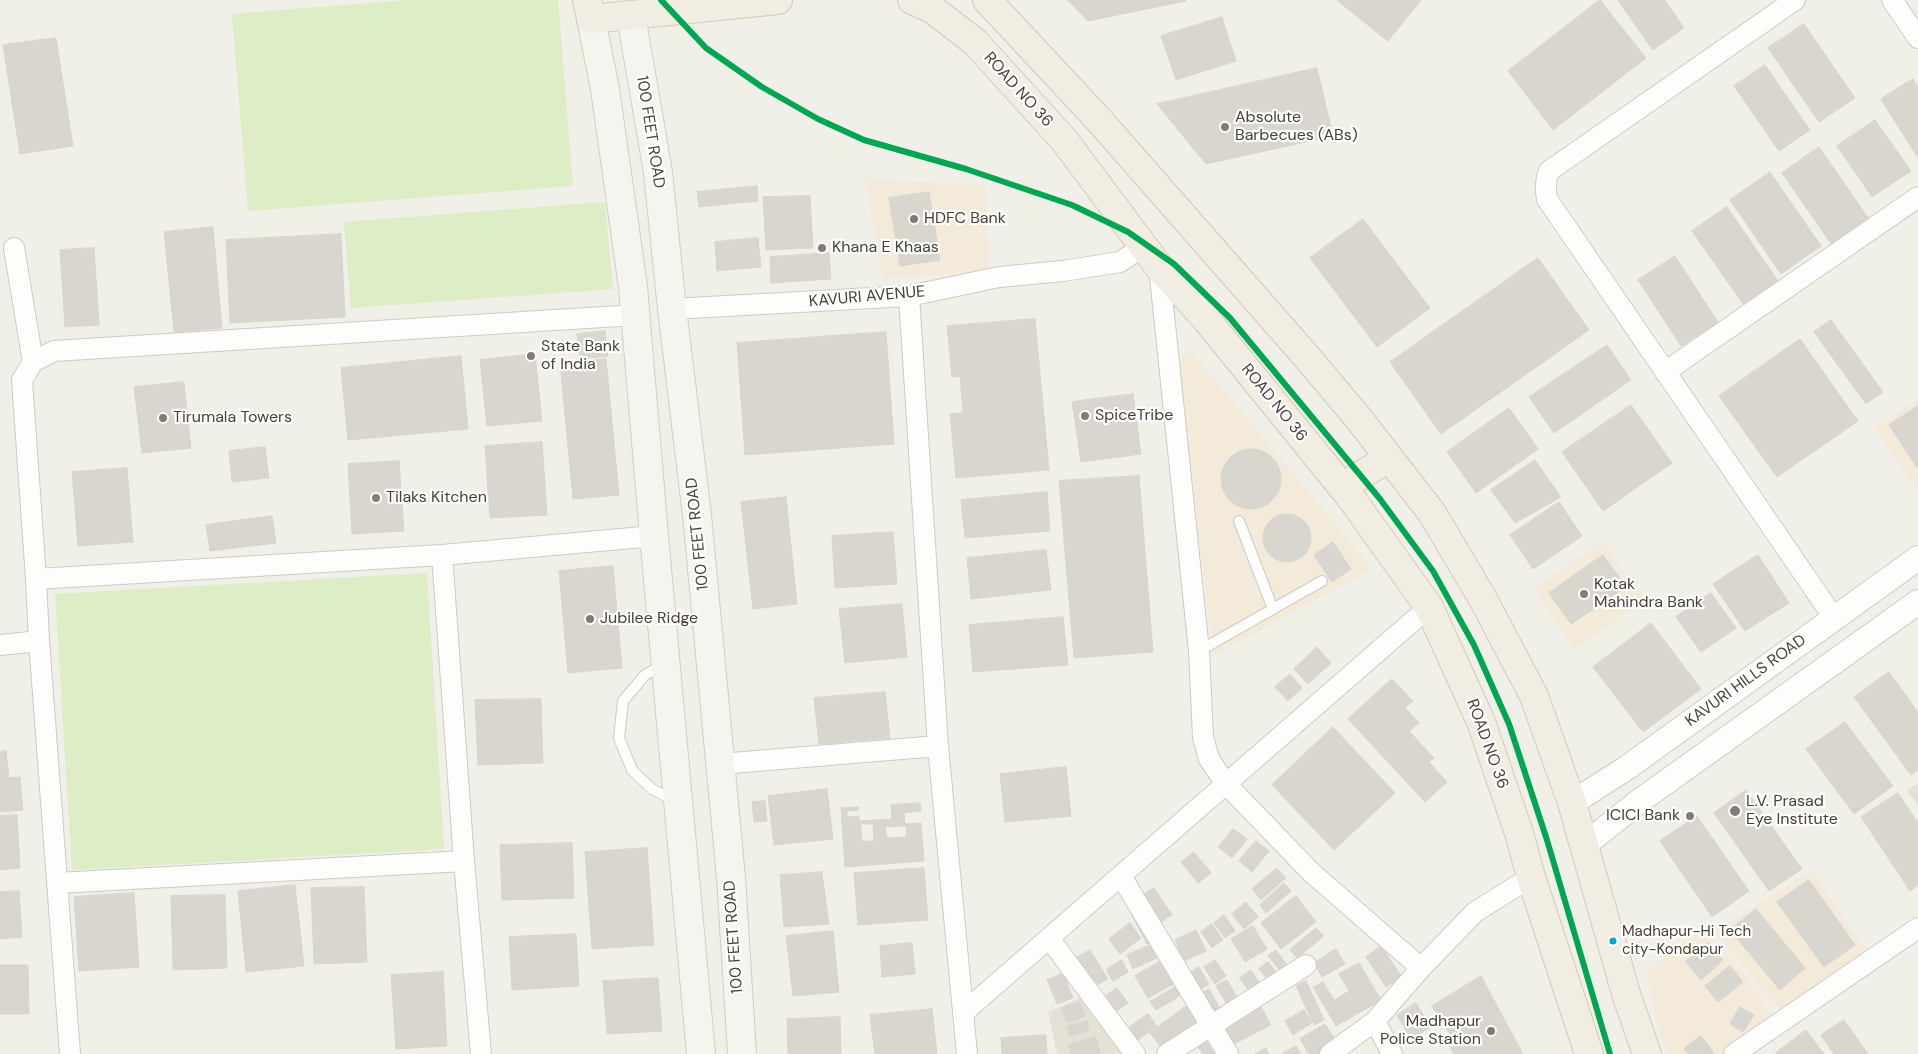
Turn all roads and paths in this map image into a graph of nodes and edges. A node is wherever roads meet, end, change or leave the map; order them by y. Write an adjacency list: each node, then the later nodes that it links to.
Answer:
1 (778, 0): 6 (main road)
2 (912, 0): 11 (main road, ROAD NO 36)
3 (987, 0): 17 (main road)
4 (1795, 0): 16 (street)
5 (1892, 0): 8 (street)
6 (629, 8): 7 (main road); 13 (main road, 100 FEET ROAD)
7 (589, 10): 14 (main road)
8 (1918, 38)
9 (1918, 197): 16 (street)
10 (14, 248): 15 (street)
11 (1152, 257): 12 (street, KAVURI AVENUE); 18 (main road, ROAD NO 36); 31 (street)
12 (909, 296): 13 (street, KAVURI AVENUE); 33 (street)
13 (672, 310): 35 (main road, 100 FEET ROAD)
14 (636, 315): 15 (street); 20 (main road)
15 (33, 362): 23 (street)
16 (1665, 372): 28 (street)
17 (1389, 458): 18 (main road); 39 (main road)
18 (1342, 487): 26 (main road, ROAD NO 36)
19 (1239, 521): 27 (lane)
20 (654, 536): 21 (street); 32 (main road)
21 (442, 555): 23 (street); 41 (street)
22 (1918, 558): 28 (street, KAVURI HILLS ROAD)
23 (36, 579): 29 (street)
24 (1322, 581): 27 (lane)
25 (1918, 602): 37 (street)
26 (1429, 607): 36 (street); 43 (main road, ROAD NO 36)
27 (1273, 609): 31 (lane)
28 (1834, 618): 34 (street, KAVURI HILLS ROAD)
29 (39, 641): 30 (street); 44 (street)
30 (0, 645)
31 (1198, 651): 36 (street)
32 (665, 663): 38 (main road); 38 (lane)
33 (938, 746): 35 (street); 49 (street)
34 (1642, 757): 37 (street); 39 (street, KAVURI HILLS ROAD)
35 (720, 764): 55 (main road, 100 FEET ROAD)
36 (1226, 784): 42 (street); 48 (street)
37 (1663, 785): 40 (street)
38 (678, 803): 54 (main road)
39 (1572, 803): 40 (main road)
40 (1583, 846): 63 (main road)
41 (464, 861): 44 (street); 53 (street)
42 (1121, 876): 46 (street); 51 (street)
43 (1531, 876): 48 (street); 62 (main road, ROAD NO 36)
44 (57, 883): 52 (street)
45 (1918, 928): 64 (street)
46 (1049, 938): 49 (street); 57 (street)
47 (1306, 965): 51 (street)
48 (1422, 968): 50 (street)
49 (963, 1013): 56 (street)
50 (1375, 1021): 60 (street); 61 (street)
51 (1210, 1026): 58 (street); 59 (street)
52 (70, 1054)
53 (481, 1054)
54 (701, 1054)
55 (742, 1054)
56 (967, 1054)
57 (1135, 1054)
58 (1167, 1054)
59 (1228, 1054)
60 (1330, 1054)
61 (1392, 1054)
62 (1589, 1054)
63 (1647, 1054)
64 (1734, 1054)

